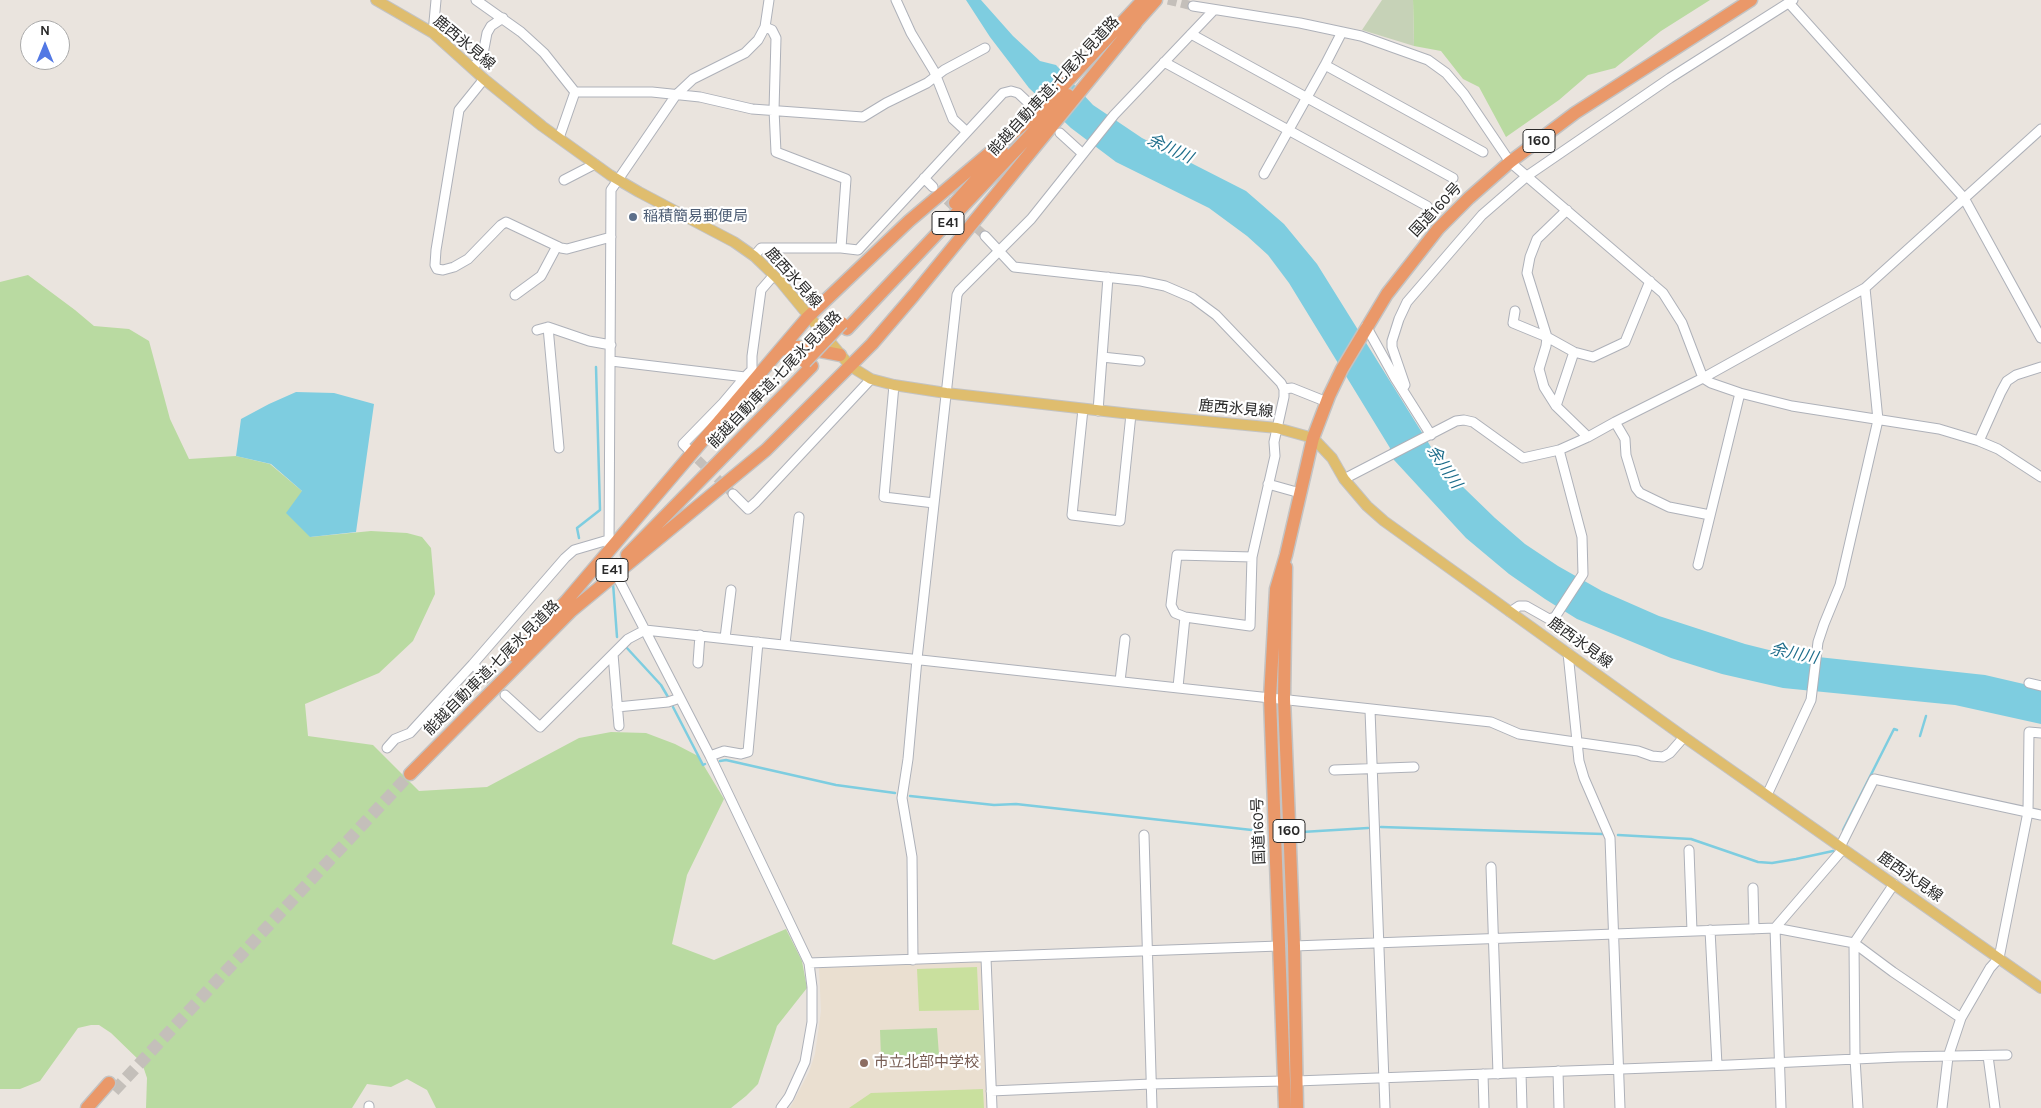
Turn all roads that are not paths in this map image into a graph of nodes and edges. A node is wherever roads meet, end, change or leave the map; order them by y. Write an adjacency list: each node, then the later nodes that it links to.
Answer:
1 (376, 0): 15 (main road, 鹿西氷見線)
2 (436, 0): 15 (street)
3 (476, 0): 12 (street)
4 (769, 0): 13 (street)
5 (896, 0): 21 (street)
6 (1143, 0): 23 (highway, 能越自動車道;七尾氷見道路 / E41)
7 (1156, 0): 23 (highway, 能越自動車道;七尾氷見道路 / E41)
8 (1751, 0): 35 (highway, 国道160号 / 160)
9 (1791, 2): 38 (street); 44 (street)
10 (1193, 6): 11 (street)
11 (1213, 10): 14 (street); 16 (street)
12 (503, 18): 20 (street); 24 (street)
13 (765, 28): 25 (street); 27 (street)
14 (1342, 32): 19 (street); 35 (street)
15 (434, 33): 20 (main road, 鹿西氷見線)
16 (1191, 34): 18 (street); 26 (street)
17 (985, 48): 21 (street)
18 (1164, 62): 30 (street); 33 (street)
19 (1325, 65): 26 (street); 34 (street)
20 (473, 68): 22 (main road, 鹿西氷見線)
21 (937, 76): 27 (street); 31 (street)
22 (484, 79): 32 (main road, 鹿西氷見線); 49 (street)
23 (1079, 81): 28 (highway, 能越自動車道;七尾氷見道路 / E41)
24 (575, 92): 25 (street); 32 (street)
25 (676, 95): 27 (street); 42 (street)
26 (1307, 98): 30 (street); 40 (street)
27 (774, 110): 50 (street)
28 (1047, 119): 31 (street); 33 (street); 59 (highway); 74 (highway); 112 (highway, 能越自動車道;七尾氷見道路 / E41)
29 (2041, 129): 44 (street)
30 (1288, 131): 37 (street); 45 (street)
31 (967, 132): 39 (street)
32 (559, 138): 36 (main road, 鹿西氷見線)
33 (1085, 152): 51 (street)
34 (1484, 152)
35 (1510, 162): 38 (street); 61 (highway, 国道160号 / 160)
36 (595, 164): 41 (street); 42 (main road, 鹿西氷見線)
37 (1264, 174)
38 (1527, 176): 46 (street); 81 (street)
39 (924, 178): 43 (street); 50 (street)
40 (1453, 178)
41 (564, 180)
42 (619, 180): 48 (street); 52 (main road, 鹿西氷見線)
43 (933, 187)
44 (1964, 198): 56 (street); 66 (street)
45 (1427, 206)
46 (1567, 210): 55 (street); 65 (street)
47 (985, 236): 51 (street)
48 (611, 238): 49 (street); 67 (street)
49 (557, 246): 57 (street)
50 (841, 248): 52 (street)
51 (1000, 250): 54 (street); 82 (street)
52 (754, 256): 53 (main road, 鹿西氷見線)
53 (774, 276): 59 (main road, 鹿西氷見線); 76 (street)
54 (1108, 277): 71 (street); 80 (street)
55 (1650, 282): 69 (street); 77 (street)
56 (1865, 288): 77 (street); 89 (street)
57 (515, 295)
58 (1515, 311): 60 (street)
59 (808, 317): 68 (highway); 70 (main road, 鹿西氷見線)
60 (1516, 324): 64 (street); 65 (street)
61 (1366, 326): 81 (street); 84 (highway, 国道160号 / 160)
62 (548, 327): 63 (street); 67 (street); 96 (street)
63 (537, 330)
64 (1511, 334)
65 (1547, 337): 69 (street); 85 (street)
66 (2041, 338)
67 (611, 345): 73 (street)
68 (781, 350): 70 (highway); 112 (highway)
69 (1574, 352): 85 (street)
70 (840, 355): 74 (main road, 鹿西氷見線)
71 (1102, 357): 72 (street); 87 (street)
72 (1140, 360)
73 (611, 361): 76 (street); 125 (street)
74 (850, 366): 78 (main road, 鹿西氷見線); 112 (highway)
75 (2041, 367): 95 (street)
76 (746, 376): 97 (street)
77 (1703, 378): 83 (street); 90 (street)
78 (871, 379): 79 (main road, 鹿西氷見線); 103 (street)
79 (894, 385): 82 (main road, 鹿西氷見線); 104 (street)
80 (1284, 389): 84 (street); 91 (street)
81 (1402, 389): 92 (street)
82 (946, 393): 86 (main road, 鹿西氷見線); 104 (street)
83 (1740, 393): 89 (street); 105 (street)
84 (1327, 402): 94 (highway, 国道160号 / 160)
85 (1556, 406): 93 (street)
86 (1083, 409): 87 (main road, 鹿西氷見線); 88 (street)
87 (1098, 411): 88 (main road, 鹿西氷見線)
88 (1130, 414): 91 (main road, 鹿西氷見線)
89 (1878, 420): 95 (street); 147 (street)
90 (1615, 422): 93 (street); 105 (street)
91 (1277, 428): 94 (main road, 鹿西氷見線); 101 (street)
92 (1431, 435): 98 (street); 100 (street)
93 (1588, 437): 98 (street)
94 (1313, 438): 100 (main road, 鹿西氷見線); 102 (highway, 国道160号 / 160)
95 (1979, 441): 99 (street)
96 (559, 448)
97 (688, 449)
98 (1559, 450): 113 (street)
99 (2041, 476)
100 (1344, 479): 113 (main road, 鹿西氷見線)
101 (1268, 484): 102 (street); 108 (street)
102 (1300, 493): 107 (highway, 国道160号 / 160)
103 (733, 494)
104 (934, 503): 123 (street)
105 (1710, 515): 109 (street)
106 (799, 516): 120 (street)
107 (1286, 555): 133 (highway, 国道160号 / 160); 134 (highway, 国道160号 / 160)
108 (1252, 557): 114 (street); 114 (street)
109 (1698, 565)
110 (618, 578): 115 (street)
111 (730, 590): 117 (street)
112 (569, 606): 146 (highway, 能越自動車道;七尾氷見道路 / E41)
113 (1510, 612): 121 (main road, 鹿西氷見線)
114 (1185, 617): 130 (street)
115 (645, 630): 116 (street); 122 (street); 132 (street)
116 (700, 635): 117 (street); 124 (street)
117 (725, 638): 119 (street)
118 (1125, 639): 127 (street)
119 (758, 642): 120 (street); 142 (street)
120 (785, 644): 123 (street)
121 (1568, 653): 139 (main road, 鹿西氷見線); 140 (street)
122 (613, 654): 131 (street); 135 (street)
123 (917, 659): 127 (street); 169 (street)
124 (698, 663)
125 (473, 664): 126 (street); 141 (street)
126 (483, 675)
127 (1120, 681): 130 (street)
128 (2029, 683): 129 (street)
129 (2041, 686)
130 (1178, 687): 133 (street)
131 (505, 695)
132 (680, 698): 135 (street); 142 (street)
133 (1270, 698): 134 (street); 164 (highway, 国道160号 / 160)
134 (1284, 699): 136 (street); 165 (highway, 国道160号 / 160)
135 (617, 707): 137 (street)
136 (1370, 710): 140 (street); 144 (street)
137 (619, 726)
138 (2041, 733): 148 (street)
139 (1684, 736): 140 (street); 147 (main road, 鹿西氷見線)
140 (1578, 744): 160 (street)
141 (387, 748)
142 (710, 756): 170 (street)
143 (1414, 767): 144 (street)
144 (1372, 768): 145 (street); 163 (street)
145 (1334, 770)
146 (408, 772)
147 (1767, 795): 151 (main road, 鹿西氷見線)
148 (2028, 812): 149 (street); 151 (street); 168 (street)
149 (2041, 815)
150 (1144, 835): 166 (street)
151 (1842, 848): 154 (main road, 鹿西氷見線); 156 (street)
152 (1689, 850): 159 (street)
153 (1491, 867): 161 (street)
154 (1894, 884): 162 (street); 168 (main road, 鹿西氷見線)
155 (1753, 888): 157 (street)
156 (1775, 928): 157 (street); 162 (street); 177 (street)
157 (1754, 929): 158 (street)
158 (1710, 930): 159 (street); 178 (street)
159 (1692, 931): 160 (street)
160 (1614, 934): 161 (street); 179 (street)
161 (1493, 938): 163 (street); 183 (street)
162 (1854, 943): 172 (street); 176 (street)
163 (1379, 944): 165 (street); 184 (street)
164 (1279, 946): 166 (street); 185 (highway, 国道160号 / 160)
165 (1294, 946): 185 (highway, 国道160号 / 160)
166 (1147, 952): 167 (street); 186 (street)
167 (986, 958): 169 (street); 187 (street)
168 (1999, 958): 171 (main road, 鹿西氷見線); 172 (street)
169 (913, 960): 170 (street)
170 (809, 964): 190 (street)
171 (2041, 988)
172 (1960, 1018): 175 (street)
173 (2007, 1055): 174 (street)
174 (1988, 1056): 175 (street); 203 (street)
175 (1948, 1057): 176 (street); 202 (street)
176 (1855, 1058): 177 (street); 201 (street)
177 (1779, 1063): 178 (street); 200 (street)
178 (1716, 1066): 179 (street)
179 (1618, 1068): 180 (street); 199 (street)
180 (1558, 1071): 181 (street); 198 (street)
181 (1521, 1073): 183 (street); 197 (street)
182 (1483, 1074): 183 (street); 184 (street); 196 (street)
183 (1498, 1074)
184 (1384, 1078): 185 (street); 195 (street)
185 (1290, 1081): 186 (street); 193 (highway, 国道160号 / 160); 194 (highway, 国道160号 / 160)
186 (1151, 1084): 187 (street); 192 (street)
187 (992, 1091): 191 (street)
188 (87, 1108): 189 (highway)
189 (98, 1108)
190 (781, 1108)
191 (992, 1108)
192 (1152, 1108)
193 (1285, 1108)
194 (1297, 1108)
195 (1386, 1108)
196 (1484, 1108)
197 (1522, 1108)
198 (1559, 1108)
199 (1620, 1108)
200 (1782, 1108)
201 (1858, 1108)
202 (1942, 1108)
203 (1996, 1108)

